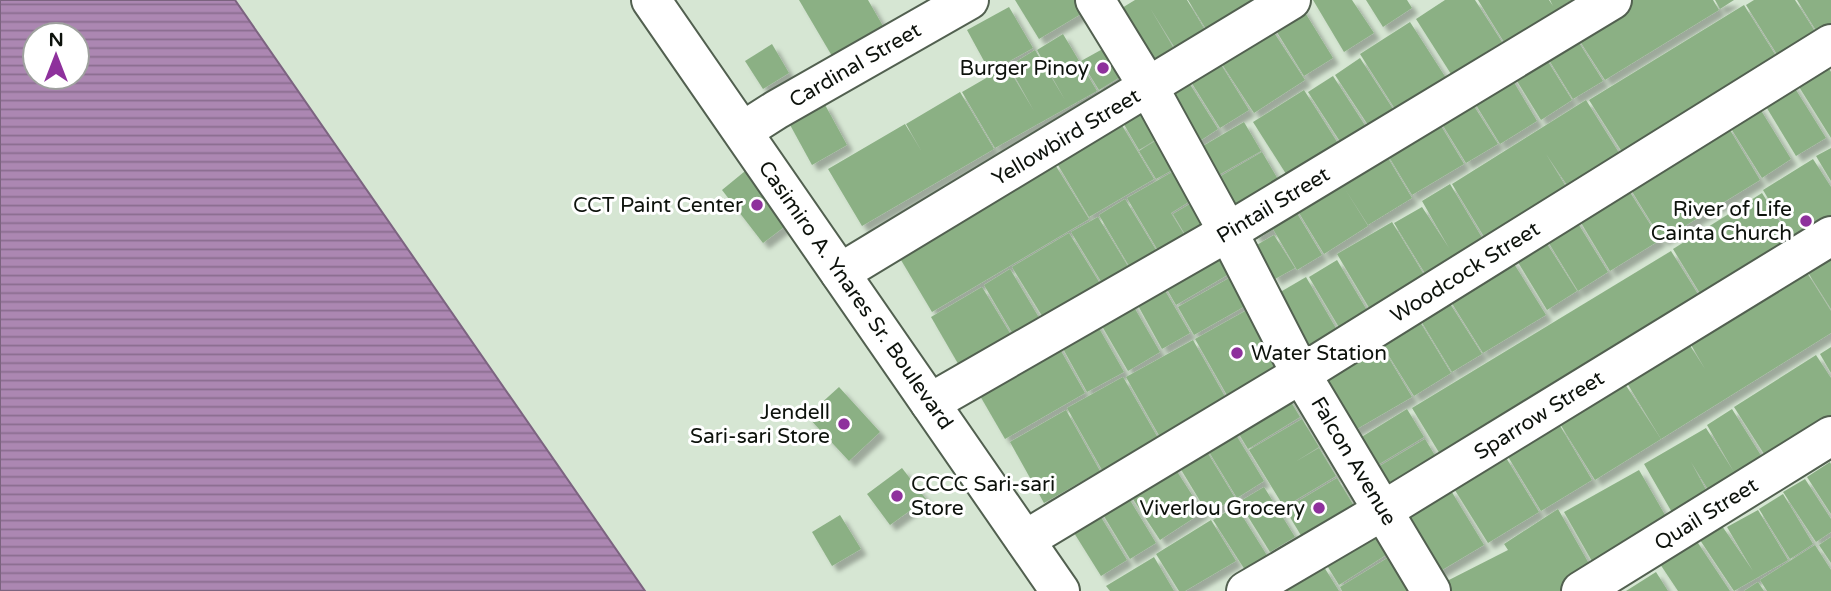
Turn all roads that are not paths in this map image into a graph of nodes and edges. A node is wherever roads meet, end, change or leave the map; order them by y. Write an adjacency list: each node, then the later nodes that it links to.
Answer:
1 (651, 0): 8 (street, Casimiro A. Ynares Sr. Boulevard)
2 (969, 0): 8 (street, Cardinal Street)
3 (1095, 0): 7 (street, Falcon Avenue)
4 (1291, 0): 7 (street, Yellowbird Street)
5 (1612, 0): 9 (street, Pintail Street)
6 (1831, 44): 12 (street, Woodcock Street)
7 (1149, 88): 9 (street, Falcon Avenue); 11 (street, Yellowbird Street)
8 (743, 131): 11 (street, Casimiro A. Ynares Sr. Boulevard)
9 (1228, 232): 12 (street, Falcon Avenue); 13 (street, Pintail Street)
10 (1831, 236): 15 (street, Sparrow Street)
11 (840, 273): 13 (street, Casimiro A. Ynares Sr. Boulevard)
12 (1301, 374): 15 (street, Falcon Avenue); 16 (street, Woodcock Street)
13 (930, 402): 16 (street, Casimiro A. Ynares Sr. Boulevard)
14 (1831, 436): 20 (street, Quail Street)
15 (1384, 510): 18 (street, Sparrow Street); 19 (street, Falcon Avenue)
16 (1025, 540): 17 (street, Casimiro A. Ynares Sr. Boulevard)
17 (1060, 591)
18 (1246, 591)
19 (1432, 591)
20 (1581, 591)

